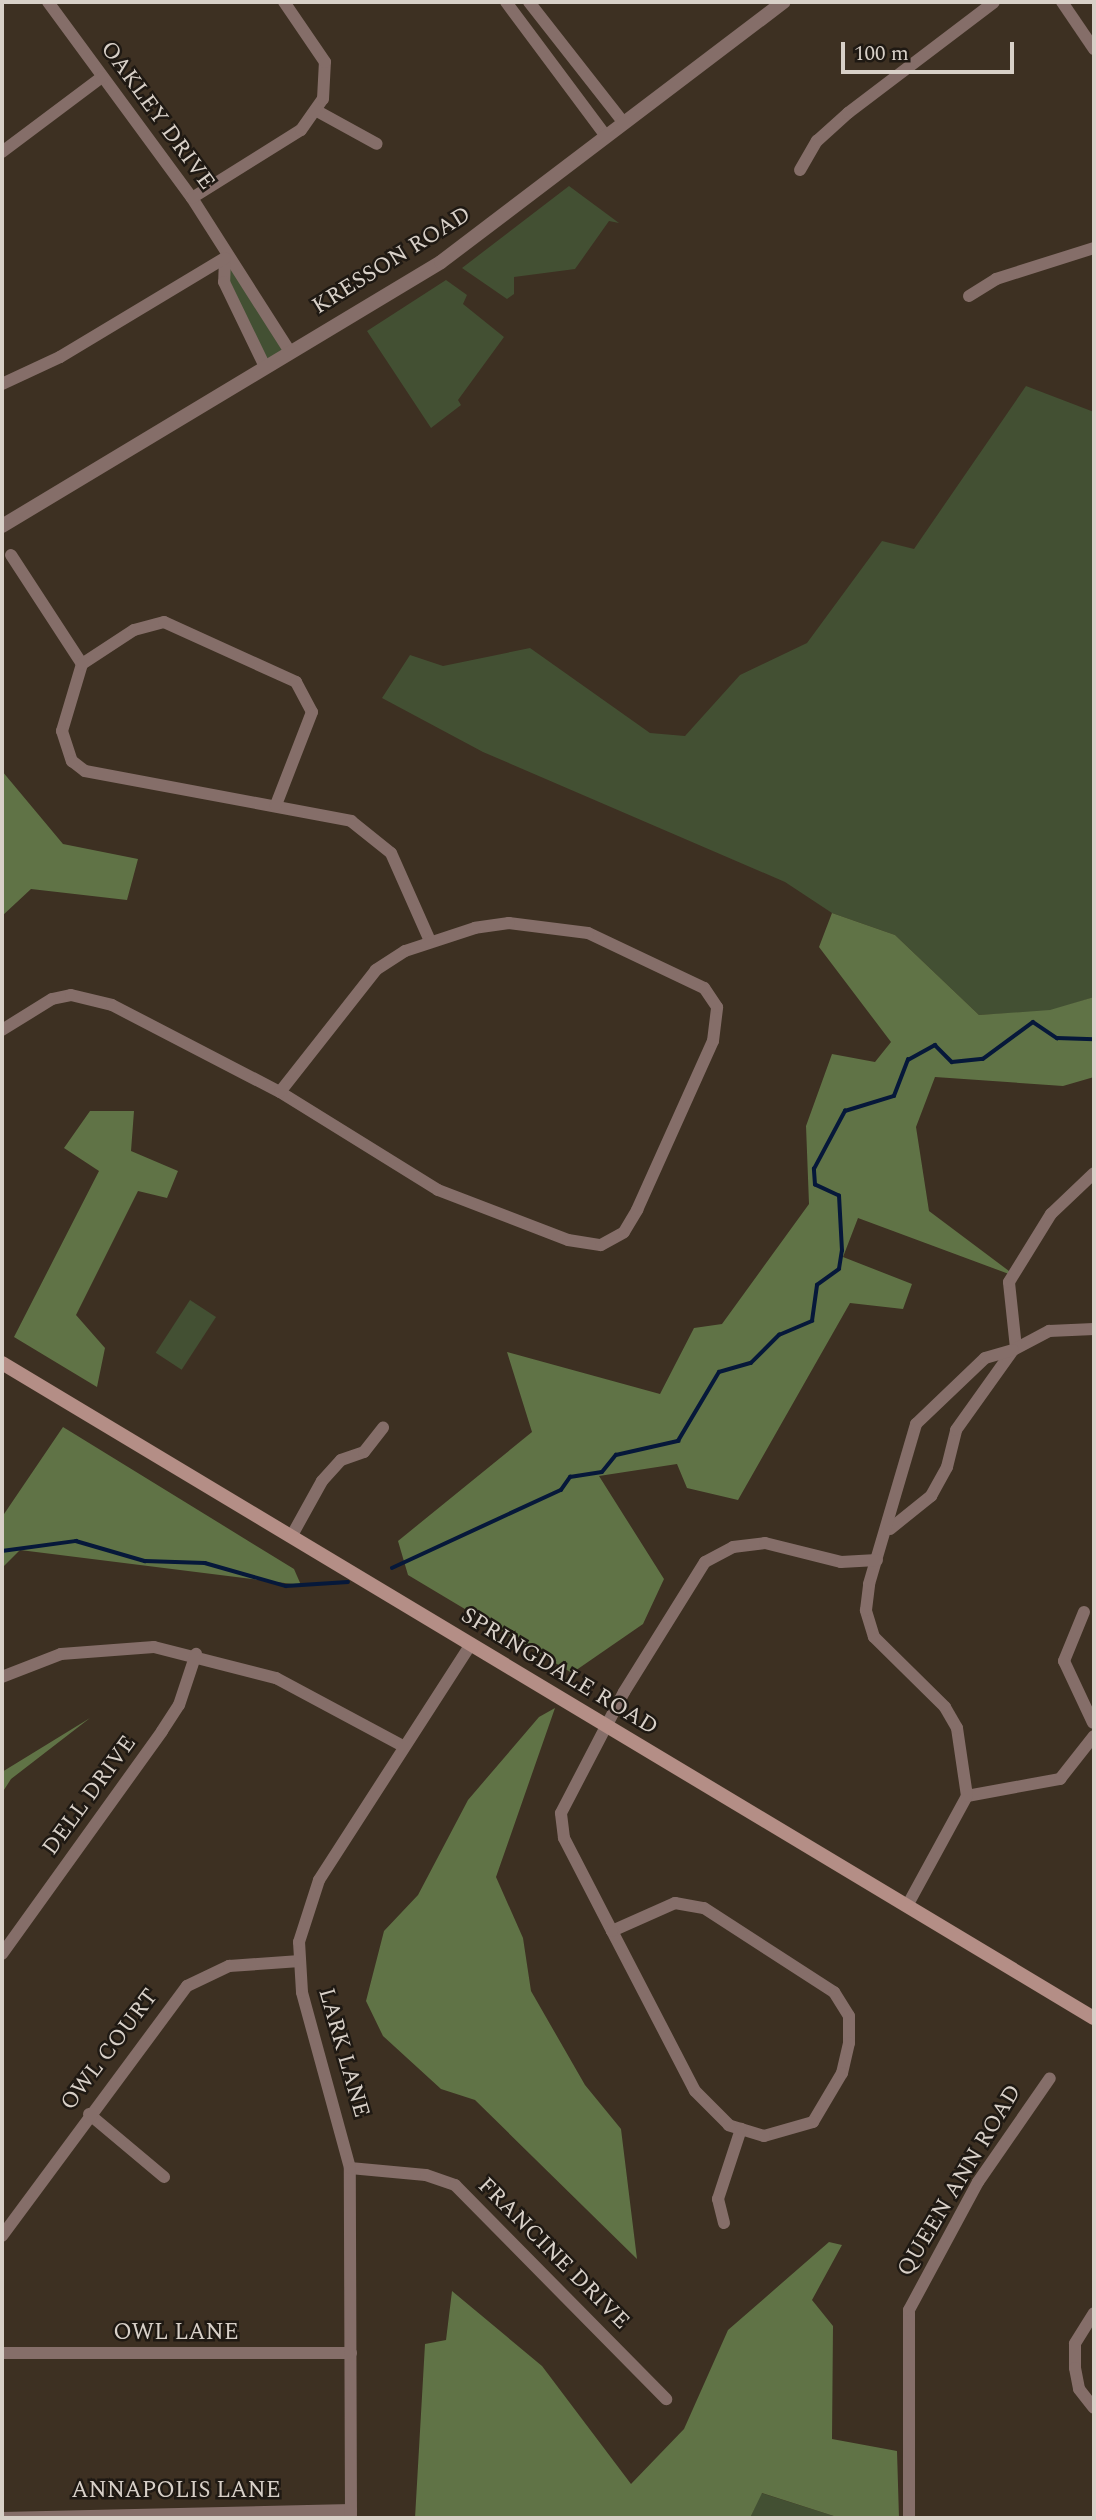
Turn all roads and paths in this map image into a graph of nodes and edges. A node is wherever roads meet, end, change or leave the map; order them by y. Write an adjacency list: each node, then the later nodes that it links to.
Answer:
1 (48, 2): 9 (street, OAKLEY DRIVE)
2 (284, 2): 10 (street)
3 (506, 2): 12 (street)
4 (529, 2): 11 (street)
5 (783, 2): 11 (street, KRESSON ROAD)
6 (994, 2): 15 (street)
7 (1062, 2): 8 (street)
8 (1094, 50)
9 (102, 77): 14 (street); 16 (street, OAKLEY DRIVE)
10 (317, 111): 13 (street); 16 (street)
11 (623, 122): 12 (street, KRESSON ROAD)
12 (605, 135): 20 (street, KRESSON ROAD)
13 (377, 144)
14 (2, 152)
15 (800, 170)
16 (192, 198): 18 (street, OAKLEY DRIVE)
17 (1094, 248): 19 (street)
18 (225, 258): 20 (street); 21 (street); 22 (street)
19 (969, 296)
20 (290, 352): 21 (street, KRESSON ROAD)
21 (265, 367): 23 (street, KRESSON ROAD)
22 (2, 384)
23 (2, 526)
24 (11, 555): 25 (street)
25 (82, 664): 26 (street); 26 (street)
26 (276, 805): 27 (street)
27 (430, 941): 29 (street); 29 (street)
28 (2, 1030): 29 (street)
29 (280, 1092)
30 (1094, 1173): 32 (street)
31 (1094, 1329): 32 (street)
32 (1014, 1349): 35 (street); 35 (street)
33 (2, 1363): 36 (main road, SPRINGDALE ROAD)
34 (383, 1428): 36 (street)
35 (890, 1529): 37 (street)
36 (291, 1537): 39 (main road, SPRINGDALE ROAD)
37 (877, 1560): 43 (street); 46 (street)
38 (1084, 1612): 42 (street)
39 (470, 1646): 43 (main road, SPRINGDALE ROAD); 45 (street, LARK LANE)
40 (195, 1654): 41 (street); 45 (street); 49 (street, DELL DRIVE)
41 (2, 1677)
42 (1094, 1724)
43 (605, 1726): 47 (main road, SPRINGDALE ROAD); 48 (street)
44 (1094, 1736): 46 (street)
45 (402, 1746): 50 (street, LARK LANE)
46 (967, 1796): 47 (street)
47 (907, 1906): 51 (main road, SPRINGDALE ROAD)
48 (612, 1931): 54 (street); 54 (street)
49 (2, 1954)
50 (300, 1961): 53 (street, OWL COURT); 55 (street, LARK LANE)
51 (1094, 2018)
52 (1050, 2078): 66 (street, QUEEN ANN ROAD)
53 (89, 2114): 56 (street); 58 (street, OWL COURT)
54 (741, 2129): 57 (street)
55 (350, 2168): 61 (street, LARK LANE); 62 (street, FRANCINE DRIVE)
56 (164, 2177)
57 (724, 2223)
58 (2, 2236)
59 (1094, 2313): 63 (street)
60 (2, 2353): 61 (street, OWL LANE)
61 (351, 2353): 64 (street, LARK LANE)
62 (666, 2399)
63 (1094, 2409)
64 (351, 2514): 65 (street, ANNAPOLIS LANE)
65 (2, 2518)
66 (909, 2518)

